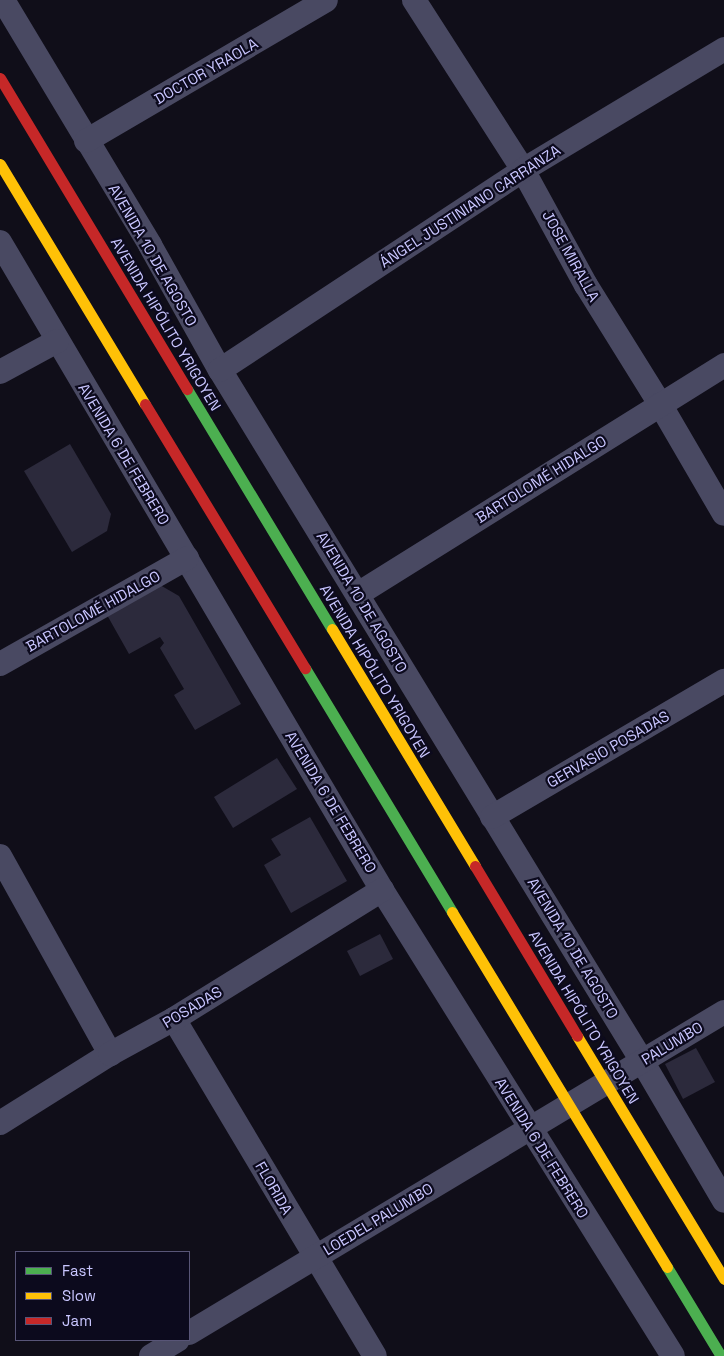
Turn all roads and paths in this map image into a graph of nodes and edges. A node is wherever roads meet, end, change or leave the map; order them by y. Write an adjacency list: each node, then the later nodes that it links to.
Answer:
1 (3, 0): 6 (street, AVENIDA 10 DE AGOSTO)
2 (326, 0): 6 (street, DOCTOR YRAOLA)
3 (414, 0): 8 (street, JOSE MIRALLA)
4 (724, 49): 8 (street, ÁNGEL JUSTINIANO CARRANZA)
5 (0, 78): 27 (main road, AVENIDA HIPÓLITO YRIGOYEN)
6 (86, 141): 12 (street, AVENIDA 10 DE AGOSTO)
7 (0, 164): 28 (main road)
8 (523, 170): 12 (street, ÁNGEL JUSTINIANO CARRANZA); 14 (street, JOSE MIRALLA)
9 (0, 242): 10 (street, AVENIDA 6 DE FEBRERO)
10 (57, 341): 13 (street); 16 (street, AVENIDA 6 DE FEBRERO)
11 (724, 365): 14 (street, BARTOLOMÉ HIDALGO)
12 (220, 370): 17 (street, AVENIDA 10 DE AGOSTO)
13 (0, 372)
14 (660, 404): 15 (street, JOSE MIRALLA); 17 (street, BARTOLOMÉ HIDALGO)
15 (724, 514)
16 (187, 558): 18 (street, BARTOLOMÉ HIDALGO); 22 (street, AVENIDA 6 DE FEBRERO)
17 (358, 594): 20 (street, AVENIDA 10 DE AGOSTO)
18 (0, 664)
19 (724, 681): 20 (street, GERVASIO POSADAS)
20 (492, 817): 26 (street, AVENIDA 10 DE AGOSTO)
21 (0, 856): 25 (street)
22 (382, 890): 24 (street, POSADAS); 30 (street, AVENIDA 6 DE FEBRERO)
23 (724, 1012): 26 (street, PALUMBO)
24 (174, 1019): 25 (street, POSADAS); 32 (street, FLORIDA)
25 (110, 1054): 29 (street, POSADAS)
26 (642, 1061): 27 (street, PALUMBO); 31 (street, AVENIDA 10 DE AGOSTO)
27 (606, 1082): 28 (street, PALUMBO); 33 (main road, AVENIDA HIPÓLITO YRIGOYEN)
28 (568, 1106): 30 (street, LOEDEL PALUMBO); 39 (main road)
29 (0, 1123)
30 (529, 1129): 32 (street, LOEDEL PALUMBO); 38 (street, AVENIDA 6 DE FEBRERO)
31 (724, 1201)
32 (314, 1256): 34 (street, LOEDEL PALUMBO); 37 (street, FLORIDA)
33 (724, 1279)
34 (190, 1332)
35 (176, 1341): 36 (street)
36 (152, 1356)
37 (375, 1356)
38 (673, 1356)
39 (721, 1356)

